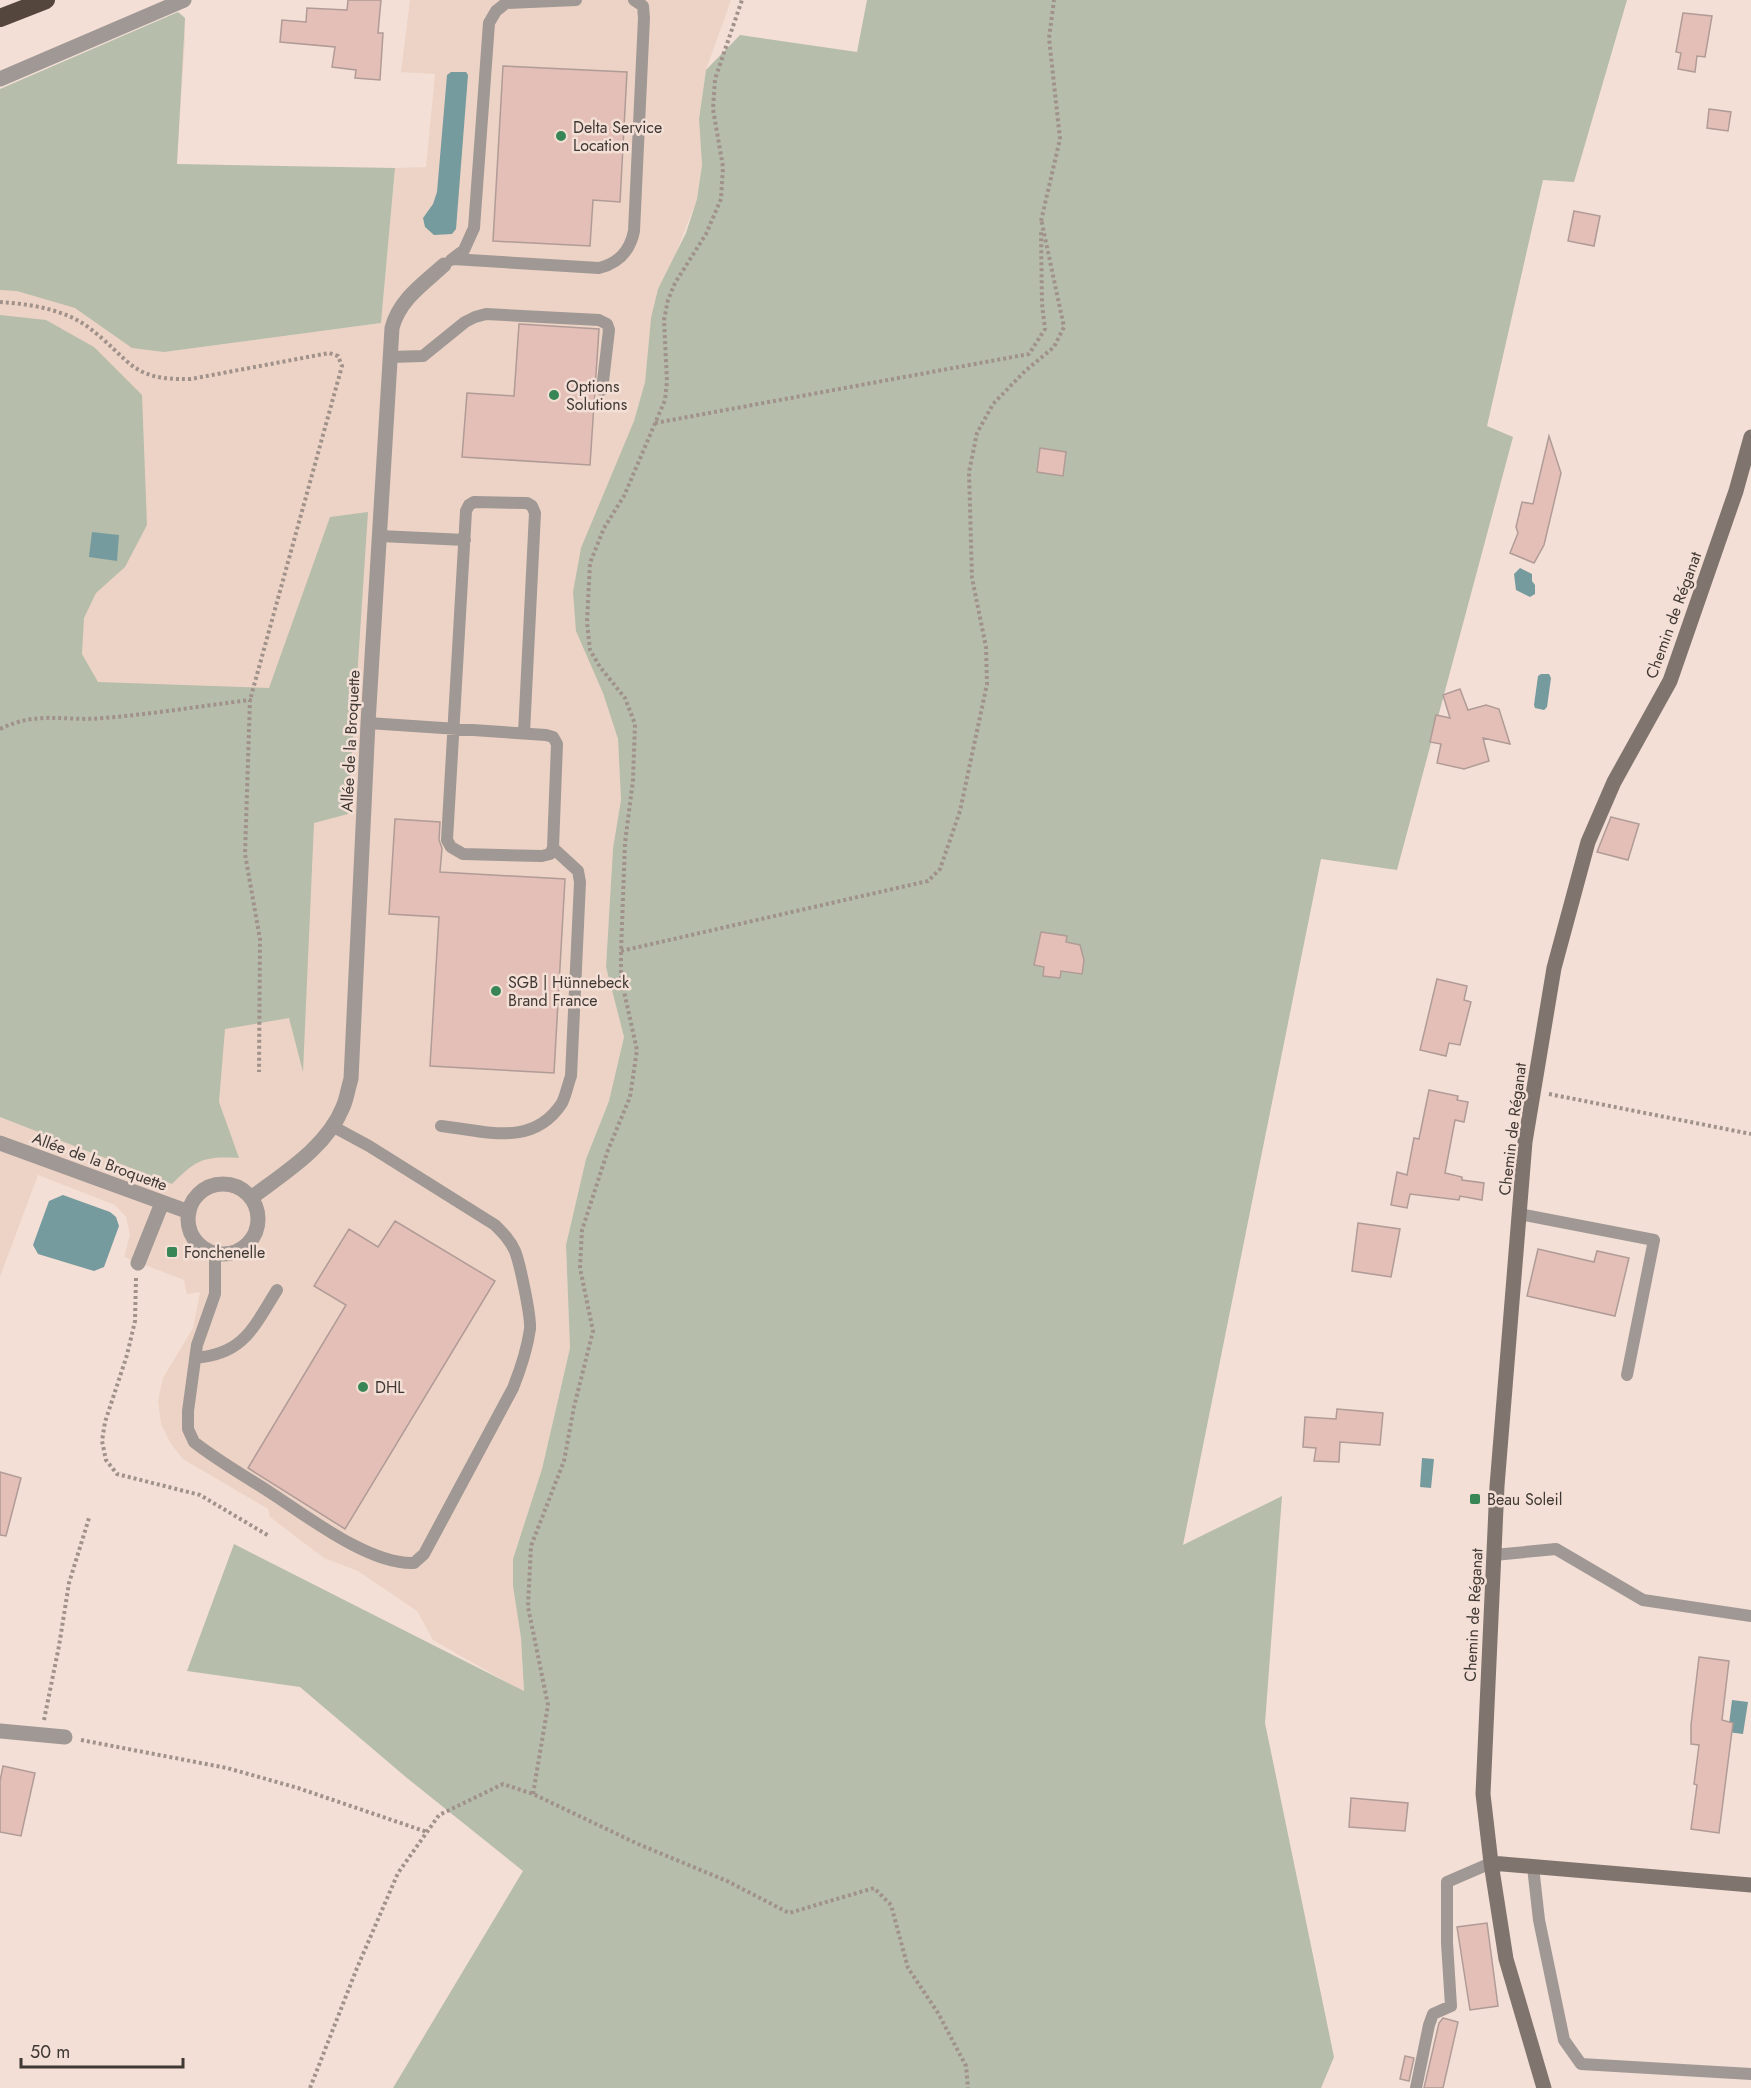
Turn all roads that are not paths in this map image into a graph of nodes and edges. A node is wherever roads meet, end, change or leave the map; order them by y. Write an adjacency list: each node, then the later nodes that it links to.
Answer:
1 (46, 0): 5 (highway)
2 (184, 0): 6 (street)
3 (576, 0): 7 (lane)
4 (634, 0): 7 (lane)
5 (0, 18)
6 (0, 80)
7 (448, 262): 8 (street, Allée de la Broquette)
8 (391, 357): 9 (lane); 11 (street, Allée de la Broquette)
9 (602, 390)
10 (1751, 437): 23 (street, Chemin de Réganat)
11 (380, 536): 12 (lane); 13 (street, Allée de la Broquette)
12 (465, 540): 14 (lane); 15 (lane)
13 (368, 723): 14 (lane); 17 (street, Allée de la Broquette)
14 (454, 727): 15 (lane); 16 (lane)
15 (524, 733): 16 (lane)
16 (553, 848): 18 (lane)
17 (332, 1126): 20 (street, Allée de la Broquette); 27 (lane)
18 (441, 1126)
19 (0, 1143): 21 (street, Allée de la Broquette)
20 (251, 1198): 22 (street); 24 (street)
21 (162, 1203): 22 (street, Allée de la Broquette); 25 (street)
22 (189, 1212): 24 (street)
23 (1520, 1214): 28 (lane); 29 (street, Chemin de Réganat)
24 (215, 1254): 27 (lane)
25 (138, 1263)
26 (277, 1290): 27 (lane)
27 (195, 1359)
28 (1627, 1375)
29 (1494, 1555): 30 (lane); 33 (street, Chemin de Réganat)
30 (1751, 1616)
31 (0, 1731): 32 (street)
32 (65, 1737)
33 (1491, 1863): 34 (street); 37 (lane); 38 (street, Chemin de Réganat)
34 (1533, 1867): 35 (street); 36 (lane)
35 (1751, 1885)
36 (1751, 2074)
37 (1416, 2088)
38 (1544, 2088)

